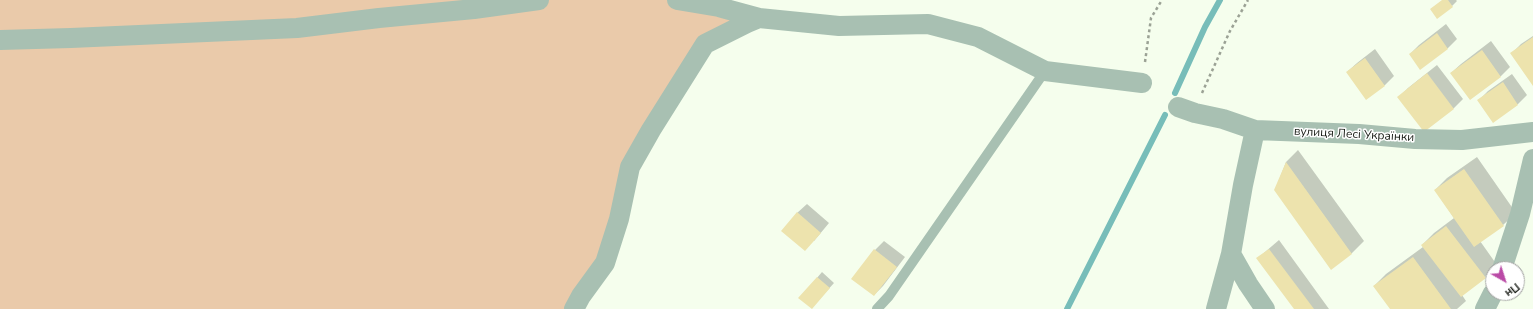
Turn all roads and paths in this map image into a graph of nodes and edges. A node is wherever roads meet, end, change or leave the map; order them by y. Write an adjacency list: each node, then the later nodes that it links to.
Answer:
1 (539, 0): 6 (street)
2 (677, 0): 5 (street)
3 (1162, 0): 8 (path)
4 (1248, 0): 9 (path)
5 (759, 18): 7 (street); 15 (street)
6 (0, 40)
7 (1045, 71): 8 (street); 16 (lane)
8 (1142, 83)
9 (1187, 110): 10 (street, вулиця Лесі Українки)
10 (1255, 130): 11 (street, вулиця Лесі Українки); 13 (street)
11 (1533, 132)
12 (1533, 159): 14 (street)
13 (1231, 254): 17 (street); 18 (street)
14 (1505, 261)
15 (574, 309)
16 (877, 309)
17 (1216, 309)
18 (1265, 309)

